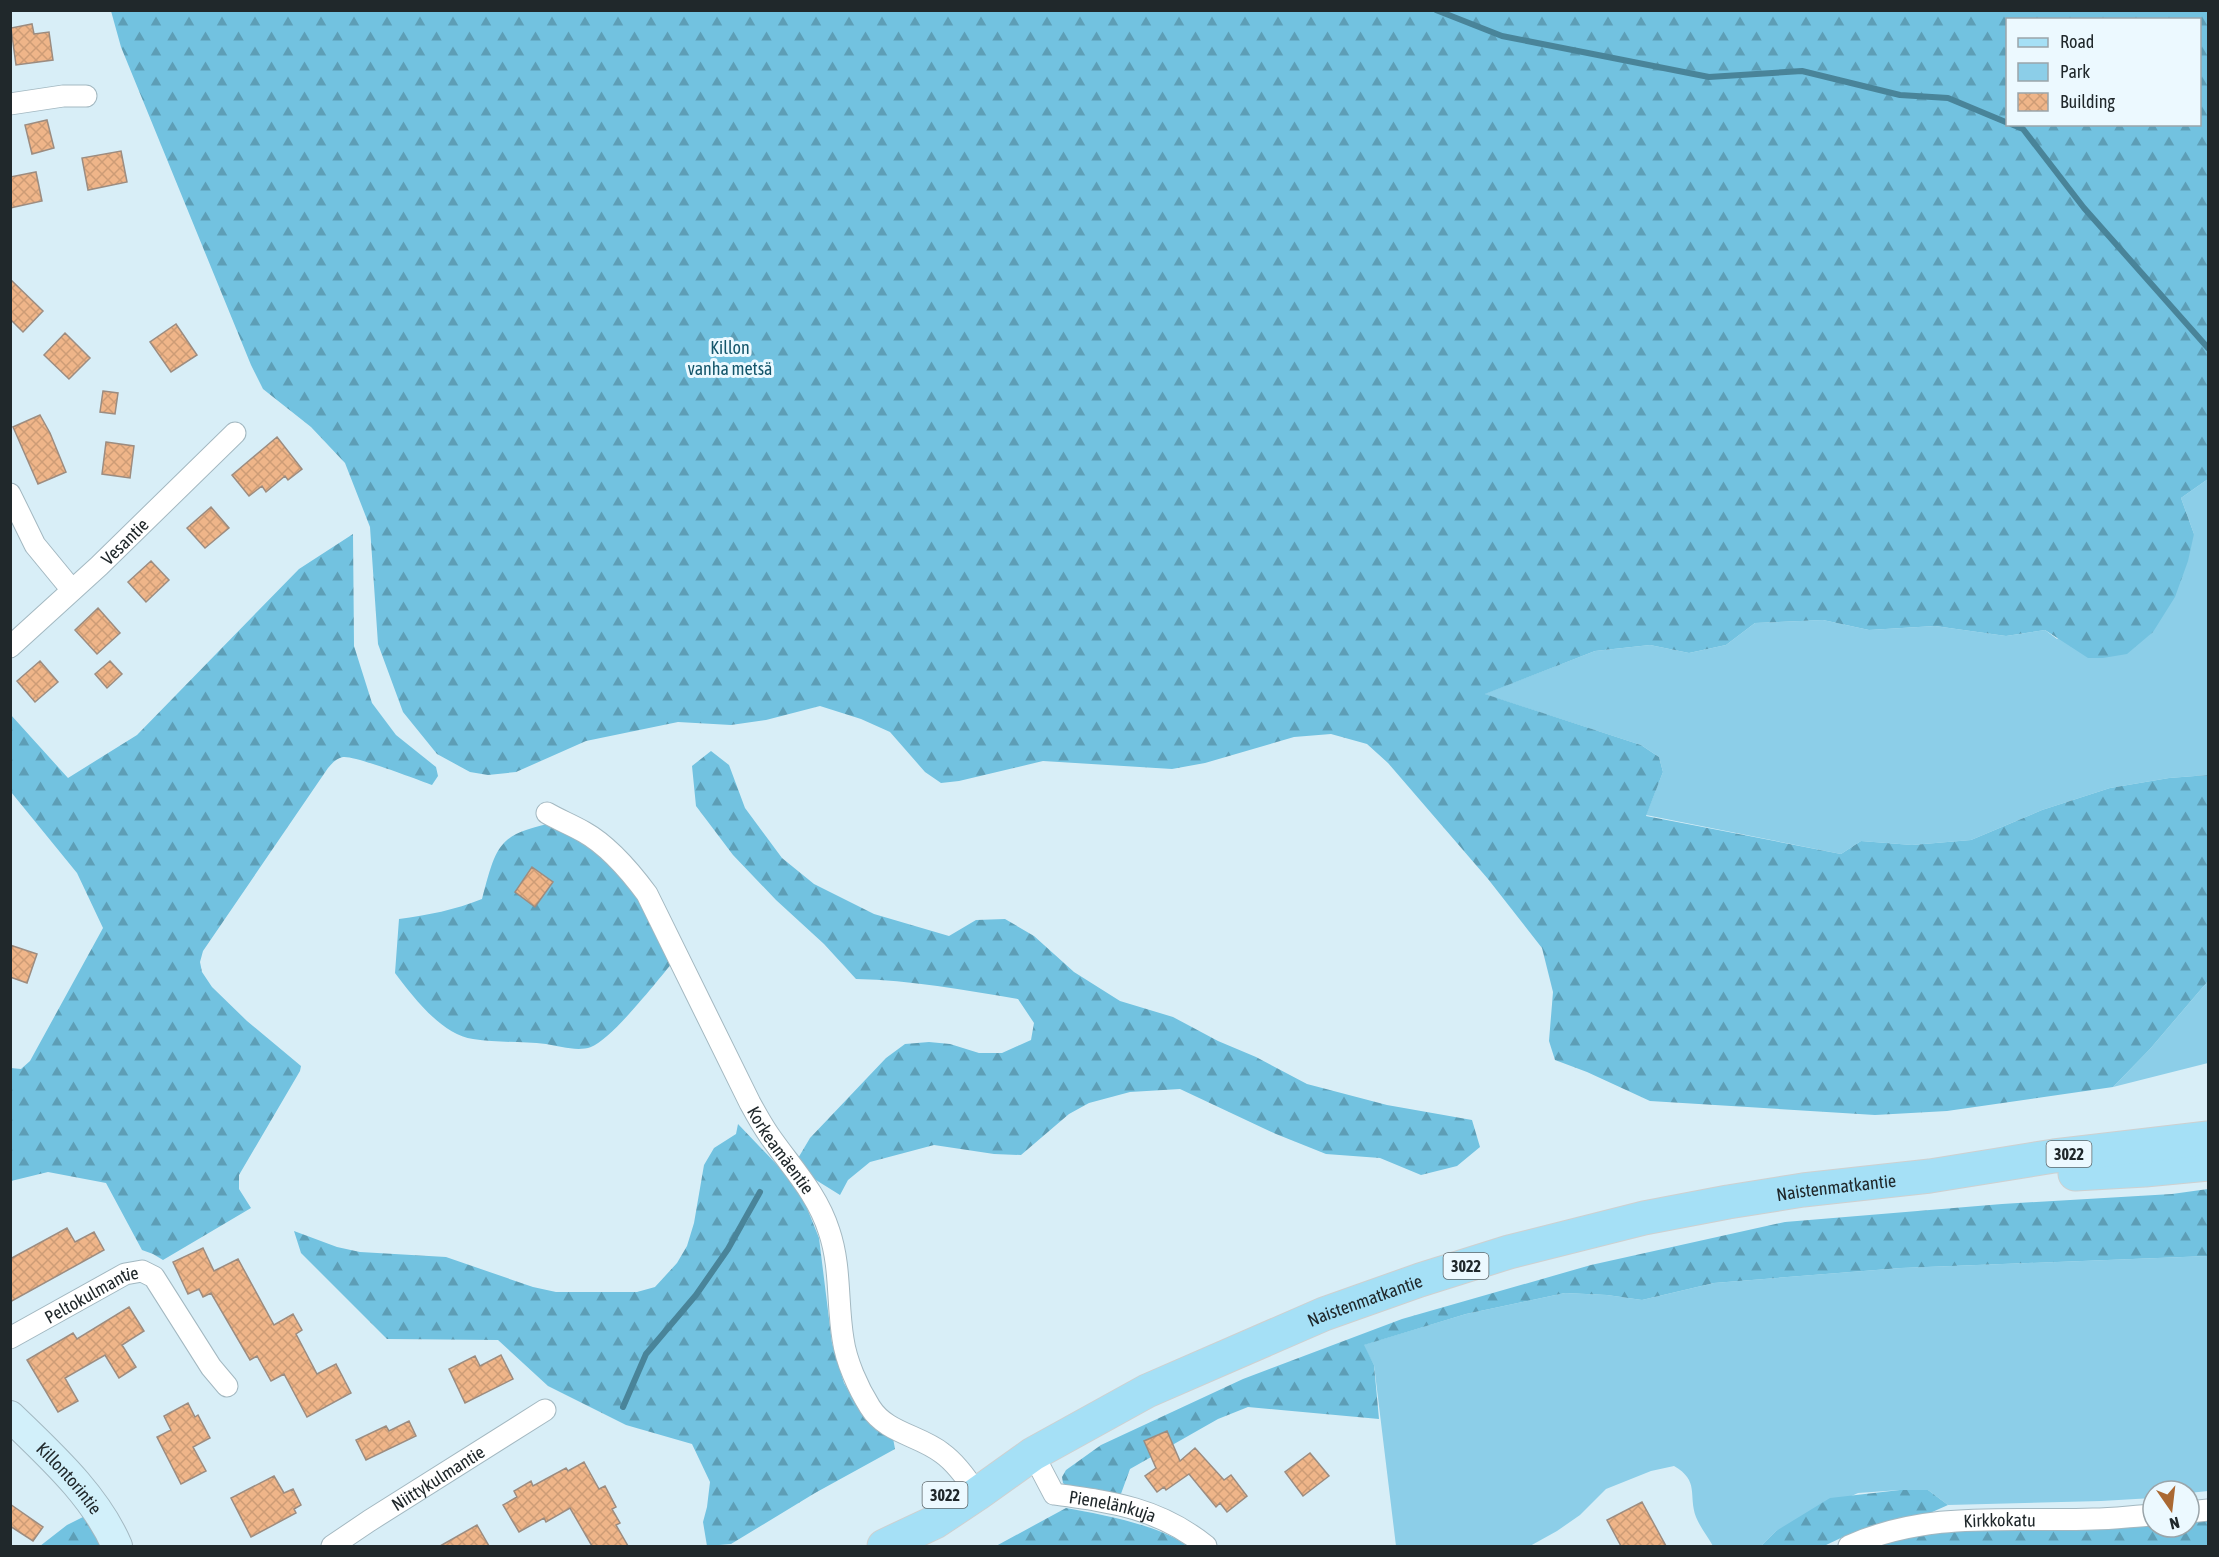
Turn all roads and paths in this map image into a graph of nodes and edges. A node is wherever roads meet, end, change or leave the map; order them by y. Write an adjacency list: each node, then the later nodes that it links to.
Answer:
1 (86, 96): 2 (street)
2 (10, 104)
3 (235, 433): 5 (street, Vesantie)
4 (10, 494): 5 (street)
5 (72, 590): 6 (street, Vesantie)
6 (10, 647)
7 (547, 813): 16 (street, Korkeamäentie)
8 (2208, 1138): 10 (main road, Naistenmatkantie / 3022)
9 (2208, 1164): 10 (main road, Naistenmatkantie / 3022)
10 (1930, 1176): 15 (main road, Naistenmatkantie / 3022)
11 (10, 1338): 12 (street, Peltokulmantie)
12 (227, 1386)
13 (545, 1410): 19 (street, Niittykulmantie)
14 (10, 1416): 18 (street, Killontorintie)
15 (1033, 1454): 16 (main road, Naistenmatkantie / 3022); 22 (street, Pienelänkuja)
16 (973, 1487): 20 (main road, Naistenmatkantie / 3022); 21 (main road, Naistenmatkantie / 3022)
17 (2141, 1516): 23 (street, Kirkkokatu)
18 (117, 1546)
19 (332, 1546)
20 (863, 1546)
21 (884, 1546)
22 (1206, 1546)
23 (1849, 1546)

